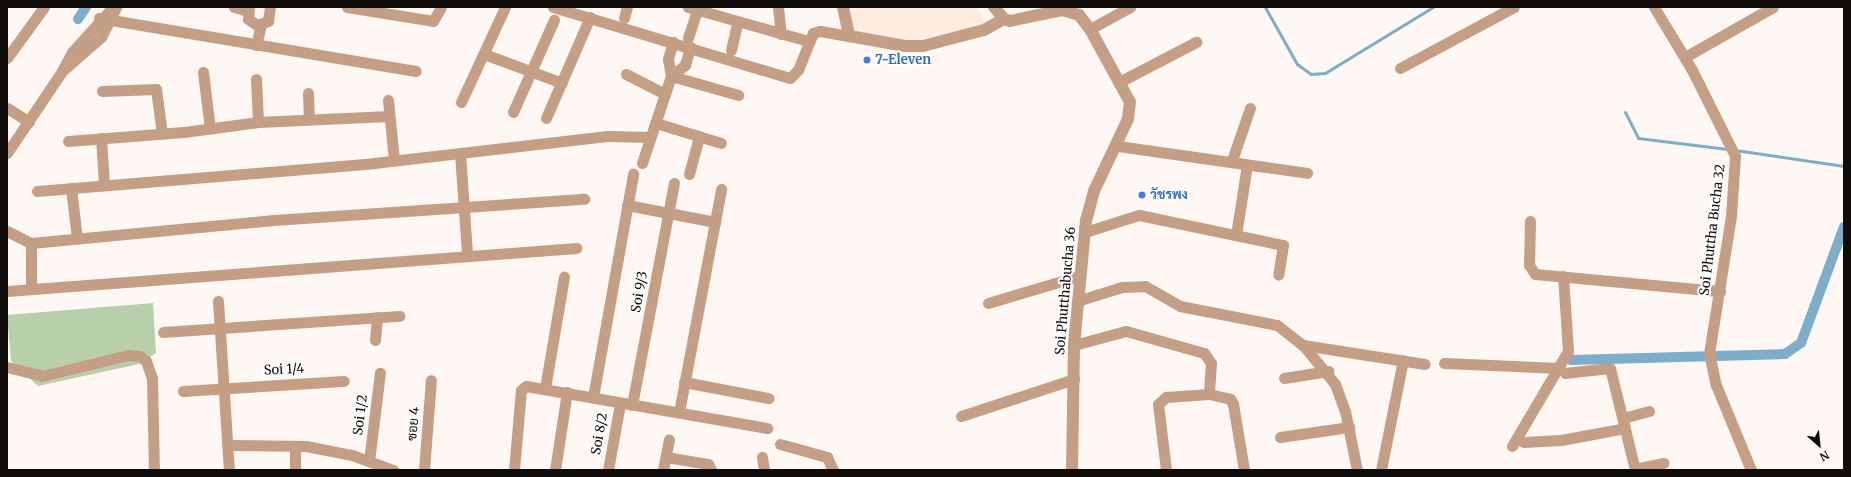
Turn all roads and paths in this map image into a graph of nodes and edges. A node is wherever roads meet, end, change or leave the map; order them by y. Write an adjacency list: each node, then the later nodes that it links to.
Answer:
1 (44, 7): 40 (street)
2 (114, 7): 22 (street); 26 (street)
3 (234, 7): 18 (street)
4 (347, 7): 19 (street)
5 (441, 7): 19 (street)
6 (505, 7): 38 (street)
7 (553, 7): 21 (street)
8 (627, 7): 23 (street)
9 (778, 7): 30 (street)
10 (843, 7): 31 (street)
11 (994, 7): 24 (street)
12 (1130, 7): 29 (street)
13 (1514, 7): 41 (street)
14 (1654, 7): 39 (street, Soi Phuttha Bucha 32)
15 (1772, 7): 39 (street)
16 (271, 8): 28 (street)
17 (693, 8): 27 (street); 34 (street)
18 (248, 9): 28 (street)
19 (388, 10)
20 (1081, 11): 24 (street, Soi Phutthabucha 36); 29 (street, Soi Phutthabucha 36)
21 (590, 17): 33 (street); 50 (street)
22 (99, 18): 26 (street); 42 (street)
23 (624, 18)
24 (1004, 19): 31 (street)
25 (554, 20): 45 (street)
26 (112, 21): 36 (street); 42 (street)
27 (737, 23): 30 (street); 37 (street)
28 (262, 25): 36 (street)
29 (1090, 29): 49 (street, Soi Phutthabucha 36)
30 (781, 34): 32 (street)
31 (850, 36): 32 (street)
32 (808, 41): 34 (street)
33 (674, 42): 34 (street); 47 (street)
34 (689, 42): 47 (street)
35 (1196, 42): 49 (street)
36 (256, 45): 43 (street)
37 (731, 50)
38 (484, 54): 45 (street); 56 (street)
39 (1685, 57): 107 (street, Soi Phuttha Bucha 32)
40 (7, 58)
41 (1400, 68)
42 (62, 71): 63 (street)
43 (416, 71)
44 (203, 72): 66 (street)
45 (531, 73): 50 (street); 59 (street)
46 (626, 74): 53 (street)
47 (671, 76): 53 (street); 54 (street)
48 (256, 79): 64 (street)
49 (1121, 81): 73 (street, Soi Phutthabucha 36)
50 (562, 84): 61 (street)
51 (102, 91): 67 (street)
52 (308, 93): 62 (street)
53 (665, 94): 65 (street)
54 (738, 95)
55 (388, 100): 60 (street)
56 (461, 102)
57 (7, 108): 63 (street)
58 (1250, 108): 77 (street)
59 (513, 112)
60 (390, 116): 62 (street); 76 (street)
61 (546, 118)
62 (309, 119): 64 (street)
63 (28, 122): 74 (street)
64 (258, 122): 66 (street)
65 (656, 123): 68 (street); 69 (street)
66 (210, 129): 67 (street)
67 (162, 134): 70 (street)
68 (699, 136): 72 (street); 82 (street)
69 (650, 137): 75 (street); 78 (street)
70 (101, 138): 71 (street); 84 (street)
71 (68, 141)
72 (721, 143)
73 (1118, 146): 77 (street); 95 (street, Soi Phutthabucha 36)
74 (7, 153)
75 (460, 153): 76 (street); 90 (street)
76 (394, 160): 84 (street)
77 (1232, 160): 80 (street)
78 (642, 163)
79 (1246, 171): 96 (street)
80 (1307, 173)
81 (633, 174): 89 (street)
82 (689, 174)
83 (674, 183): 91 (street, Soi 9/3)
84 (104, 185): 85 (street)
85 (72, 188): 87 (street); 97 (street)
86 (721, 189): 93 (street)
87 (37, 191)
88 (584, 198): 90 (street)
89 (627, 205): 91 (street); 135 (street)
90 (464, 206): 97 (street); 100 (street)
91 (669, 212): 93 (street); 138 (street, Soi 9/3)
92 (1530, 221): 103 (street)
93 (715, 222): 129 (street)
94 (7, 231): 98 (street)
95 (1085, 232): 96 (street); 102 (street, Soi Phutthabucha 36)
96 (1236, 235): 101 (street)
97 (77, 238): 98 (street)
98 (31, 242): 105 (street)
99 (576, 248): 100 (street)
100 (467, 254): 105 (street)
101 (1278, 275)
102 (1079, 276): 109 (street, Soi Phutthabucha 36); 110 (street)
103 (1563, 276): 107 (street); 123 (street)
104 (564, 277): 131 (street)
105 (31, 289): 106 (street)
106 (7, 290)
107 (1720, 291): 175 (street, Soi Phuttha Bucha 32)
108 (218, 301): 113 (street)
109 (1077, 301): 116 (street, Soi Phutthabucha 36); 117 (street)
110 (988, 303)
111 (399, 316): 112 (street)
112 (377, 317): 113 (street); 115 (street)
113 (221, 328): 114 (street); 130 (street)
114 (163, 332)
115 (375, 340)
116 (1074, 345): 125 (street, Soi Phutthabucha 36); 134 (street)
117 (1303, 345): 118 (street); 122 (street)
118 (1403, 360): 120 (street); 173 (street)
119 (1444, 363): 123 (street)
120 (1425, 364)
121 (7, 367): 156 (street)
122 (1328, 371): 126 (street); 144 (street)
123 (1562, 371): 142 (street); 151 (street)
124 (380, 374): 154 (street, Soi 1/2)
125 (1074, 378): 141 (street); 169 (street, Soi Phutthabucha 36)
126 (1284, 378)
127 (431, 380): 161 (street, ซอย 4)
128 (344, 381): 130 (street, Soi 1/4)
129 (684, 382): 136 (street); 140 (street)
130 (225, 388): 132 (street, Soi 1/4); 149 (street)
131 (545, 388): 133 (street); 162 (street)
132 (183, 391)
133 (566, 392): 135 (street); 163 (street)
134 (1209, 394): 170 (street); 171 (street)
135 (593, 397): 137 (street)
136 (768, 398)
137 (620, 404): 138 (street); 164 (street, Soi 8/2)
138 (632, 406): 140 (street)
139 (1649, 411): 142 (street)
140 (679, 412): 143 (street)
141 (961, 416)
142 (1624, 423): 147 (street); 174 (street)
143 (767, 428)
144 (1349, 428): 145 (street); 172 (street)
145 (1280, 437)
146 (669, 440): 152 (street)
147 (1523, 442)
148 (780, 444): 168 (street)
149 (229, 445): 150 (street); 157 (street)
150 (295, 446): 154 (street); 158 (street)
151 (1512, 446)
152 (666, 457): 165 (street); 166 (street)
153 (762, 458): 167 (street)
154 (366, 460): 159 (street, Soi 1/2); 160 (street)
155 (1663, 463): 174 (street)
156 (154, 470)
157 (229, 470)
158 (295, 470)
159 (363, 470)
160 (393, 470)
161 (424, 470)
162 (514, 470)
163 (554, 470)
164 (608, 470)
165 (663, 470)
166 (711, 470)
167 (764, 470)
168 (833, 470)
169 (1072, 470)
170 (1166, 470)
171 (1244, 470)
172 (1357, 470)
173 (1381, 470)
174 (1635, 470)
175 (1751, 470)

